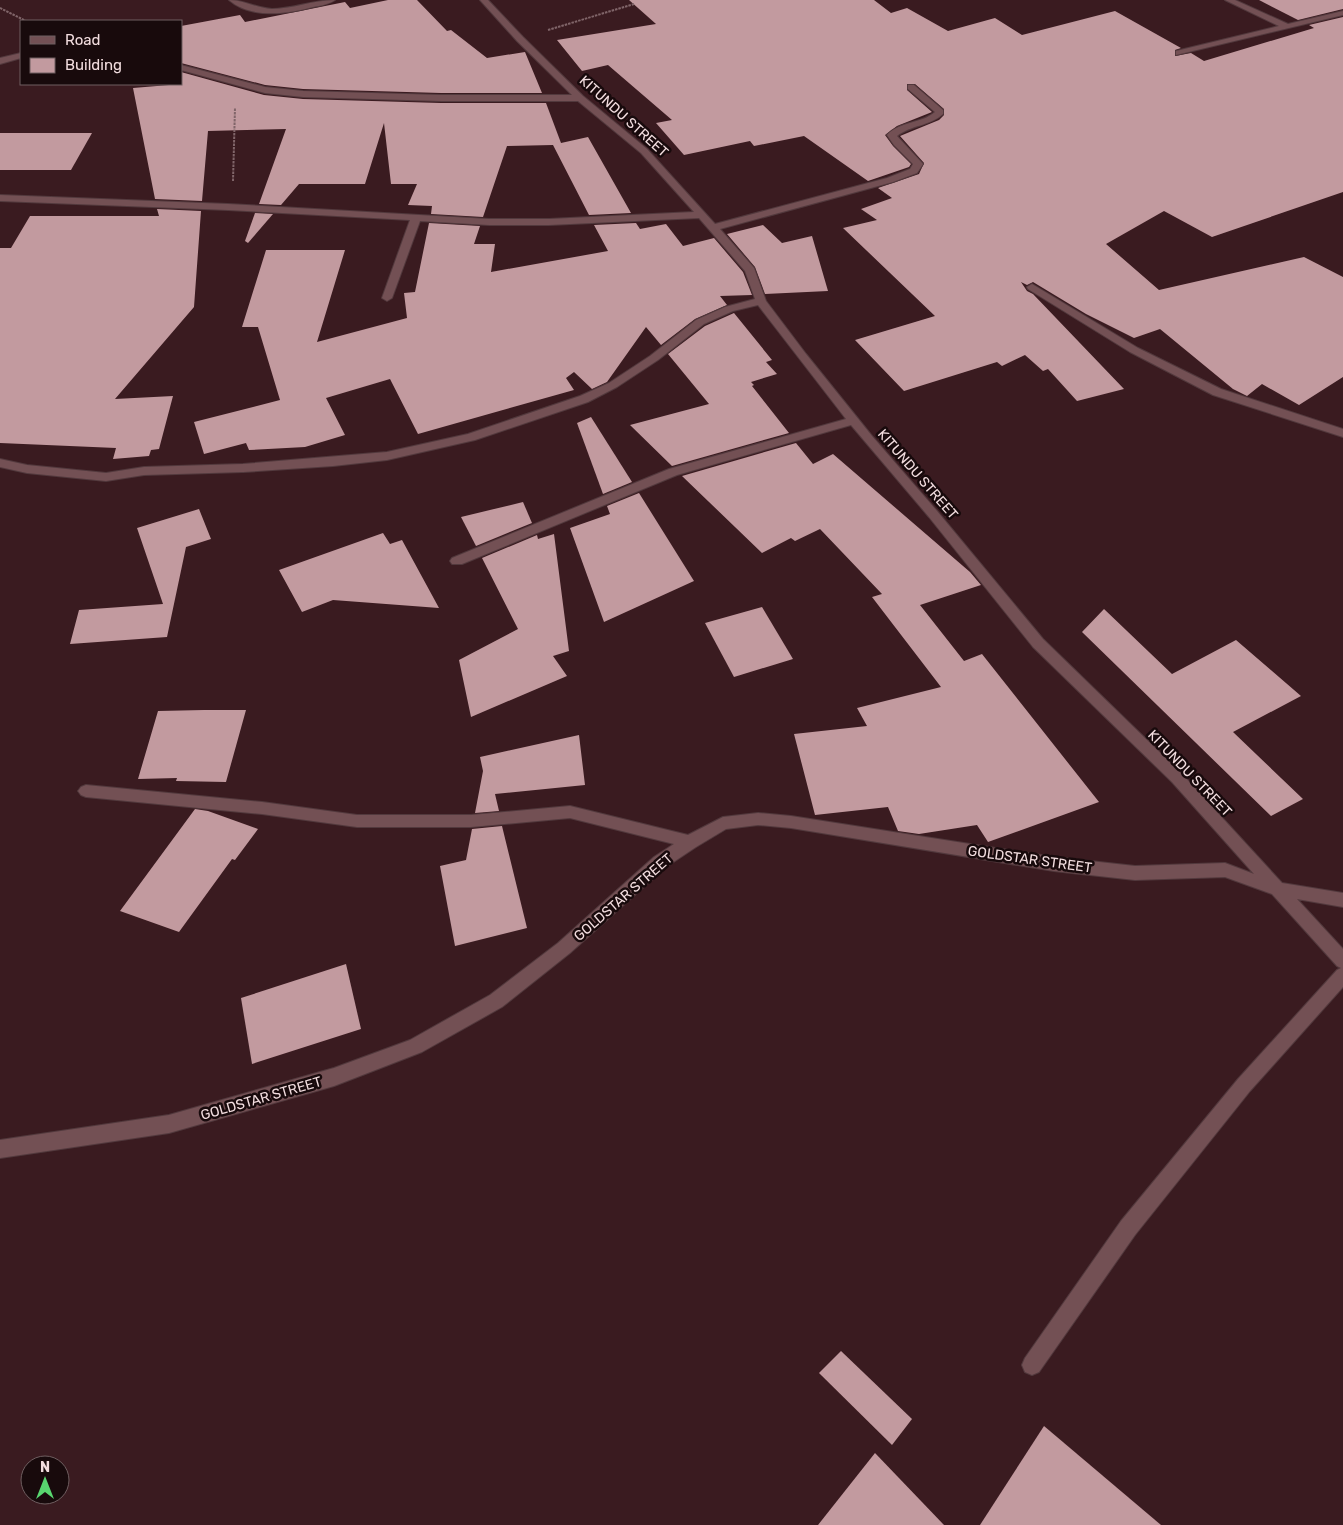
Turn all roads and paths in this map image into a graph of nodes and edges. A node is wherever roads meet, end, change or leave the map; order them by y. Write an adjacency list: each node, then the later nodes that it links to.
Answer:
1 (233, 0): 2 (street)
2 (331, 0)
3 (484, 0): 10 (street, KITUNDU STREET)
4 (1229, 0): 9 (street)
5 (634, 4): 10 (path)
6 (0, 8): 8 (path)
7 (1343, 13): 9 (street)
8 (24, 20)
9 (1286, 26): 11 (street)
10 (520, 39): 17 (street, KITUNDU STREET)
11 (1179, 53)
12 (20, 56): 13 (street)
13 (0, 60)
14 (182, 67): 15 (street)
15 (239, 84): 17 (street); 19 (path)
16 (912, 87): 22 (street)
17 (580, 98): 20 (street, KITUNDU STREET)
18 (0, 198): 19 (street)
19 (228, 207): 21 (street)
20 (702, 215): 21 (street); 22 (street, KITUNDU STREET)
21 (416, 218): 24 (street)
22 (713, 228): 25 (street, KITUNDU STREET)
23 (1032, 287): 27 (street)
24 (387, 298)
25 (761, 301): 26 (street, KITUNDU STREET); 28 (street)
26 (854, 421): 29 (street); 32 (street, KITUNDU STREET)
27 (1343, 433)
28 (0, 463)
29 (457, 561)
30 (86, 792): 31 (street)
31 (690, 842): 32 (street, GOLDSTAR STREET); 36 (street, GOLDSTAR STREET)
32 (1277, 889): 33 (street, GOLDSTAR STREET); 34 (street, KITUNDU STREET)
33 (1343, 900)
34 (1343, 961)
35 (1343, 975): 37 (street)
36 (0, 1150)
37 (1032, 1365)

